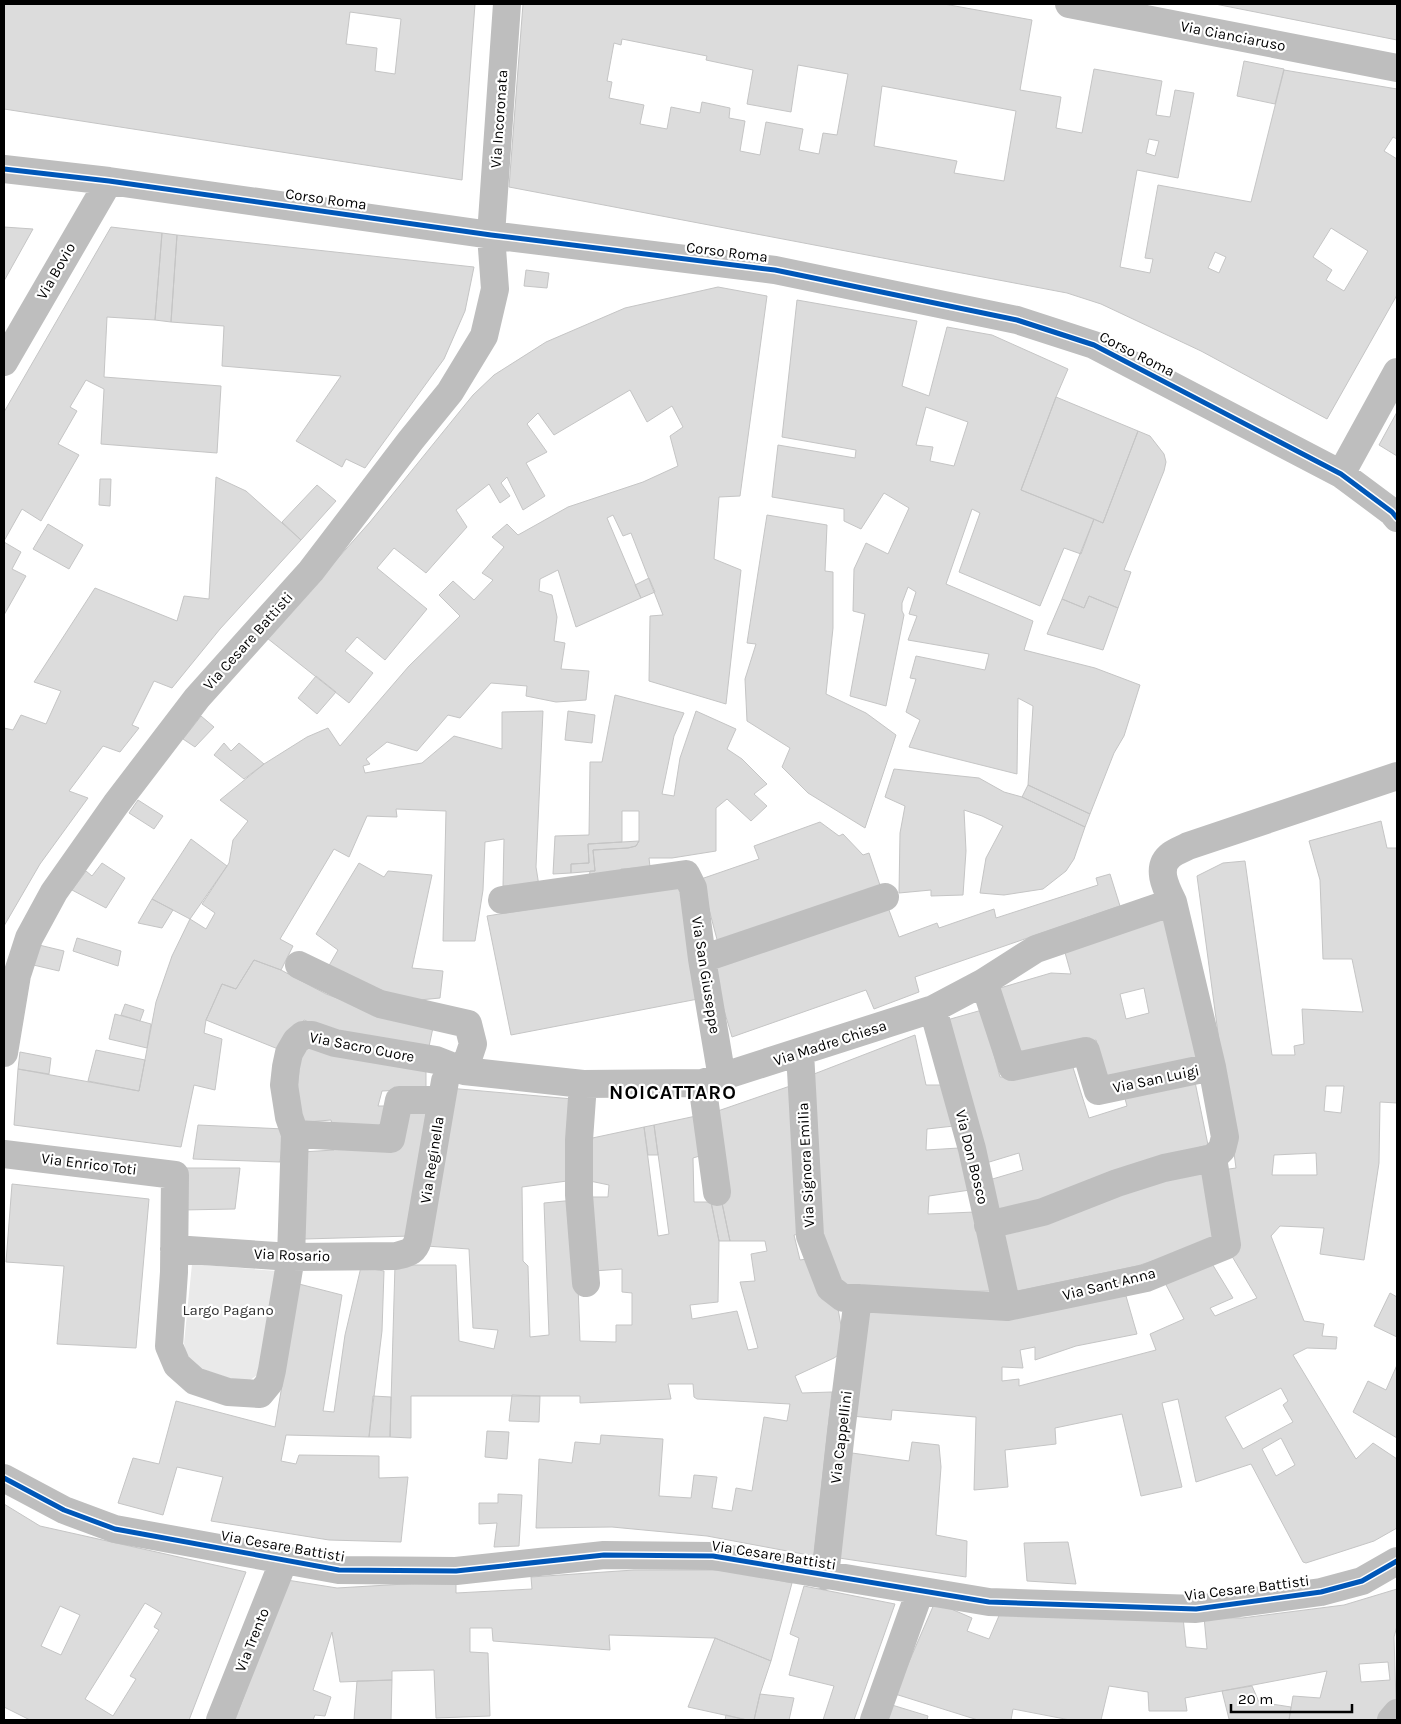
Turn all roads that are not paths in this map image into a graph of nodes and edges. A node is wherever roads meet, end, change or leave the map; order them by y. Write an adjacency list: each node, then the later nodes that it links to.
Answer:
1 (507, 4): 6 (street, Via Incoronata)
2 (1069, 4): 3 (street, Via Cianciaruso)
3 (1397, 68)
4 (4, 169): 5 (street, Corso Roma)
5 (109, 180): 6 (street, Corso Roma); 7 (street, Via Bovio)
6 (491, 235): 9 (street, Corso Roma); 20 (street, Via Cesare Battisti)
7 (4, 362)
8 (1397, 372): 9 (street)
9 (1341, 474): 10 (street, Corso Roma)
10 (1397, 518)
11 (1397, 776): 14 (street)
12 (885, 897): 15 (street)
13 (502, 900): 15 (street, Via San Giuseppe)
14 (1173, 902): 17 (street, Via Madre Chiesa); 21 (street)
15 (702, 959): 23 (street, Via San Giuseppe)
16 (299, 965): 22 (street, Via Reginella)
17 (984, 982): 18 (street, Via Madre Chiesa); 21 (street, Via San Luigi)
18 (933, 1009): 19 (street, Via Madre Chiesa); 30 (street, Via Don Bosco)
19 (800, 1052): 23 (street, Via Madre Chiesa); 35 (street, Via Signora Emilia)
20 (4, 1053)
21 (1212, 1067): 28 (street)
22 (456, 1068): 24 (street, Via Madre Chiesa); 25 (street, Via Reginella); 26 (street, Via Sacro Cuore)
23 (712, 1080): 24 (street, Via Madre Chiesa); 29 (street, Via San Giuseppe)
24 (582, 1084): 34 (street)
25 (441, 1100): 26 (street); 32 (street, Via Reginella)
26 (295, 1134): 33 (street)
27 (4, 1154): 31 (street, Via Enrico Toti)
28 (1213, 1158): 30 (street); 36 (street, Via Sant Anna)
29 (717, 1192)
30 (988, 1225): 36 (street, Via Don Bosco)
31 (174, 1249): 33 (street, Via Rosario); 33 (street)
32 (411, 1252): 33 (street, Via Rosario)
33 (291, 1257)
34 (586, 1283)
35 (851, 1298): 36 (street, Via Sant Anna); 40 (street, Via Cappellini)
36 (1007, 1307)
37 (4, 1478): 38 (street, Via Cesare Battisti)
38 (284, 1560): 40 (street, Via Cesare Battisti); 43 (street, Via Trento)
39 (1397, 1561): 41 (street, Via Cesare Battisti)
40 (825, 1576): 41 (street, Via Cesare Battisti)
41 (920, 1591): 44 (street)
42 (1397, 1712): 45 (street)
43 (220, 1720)
44 (874, 1720)
45 (1391, 1720)

